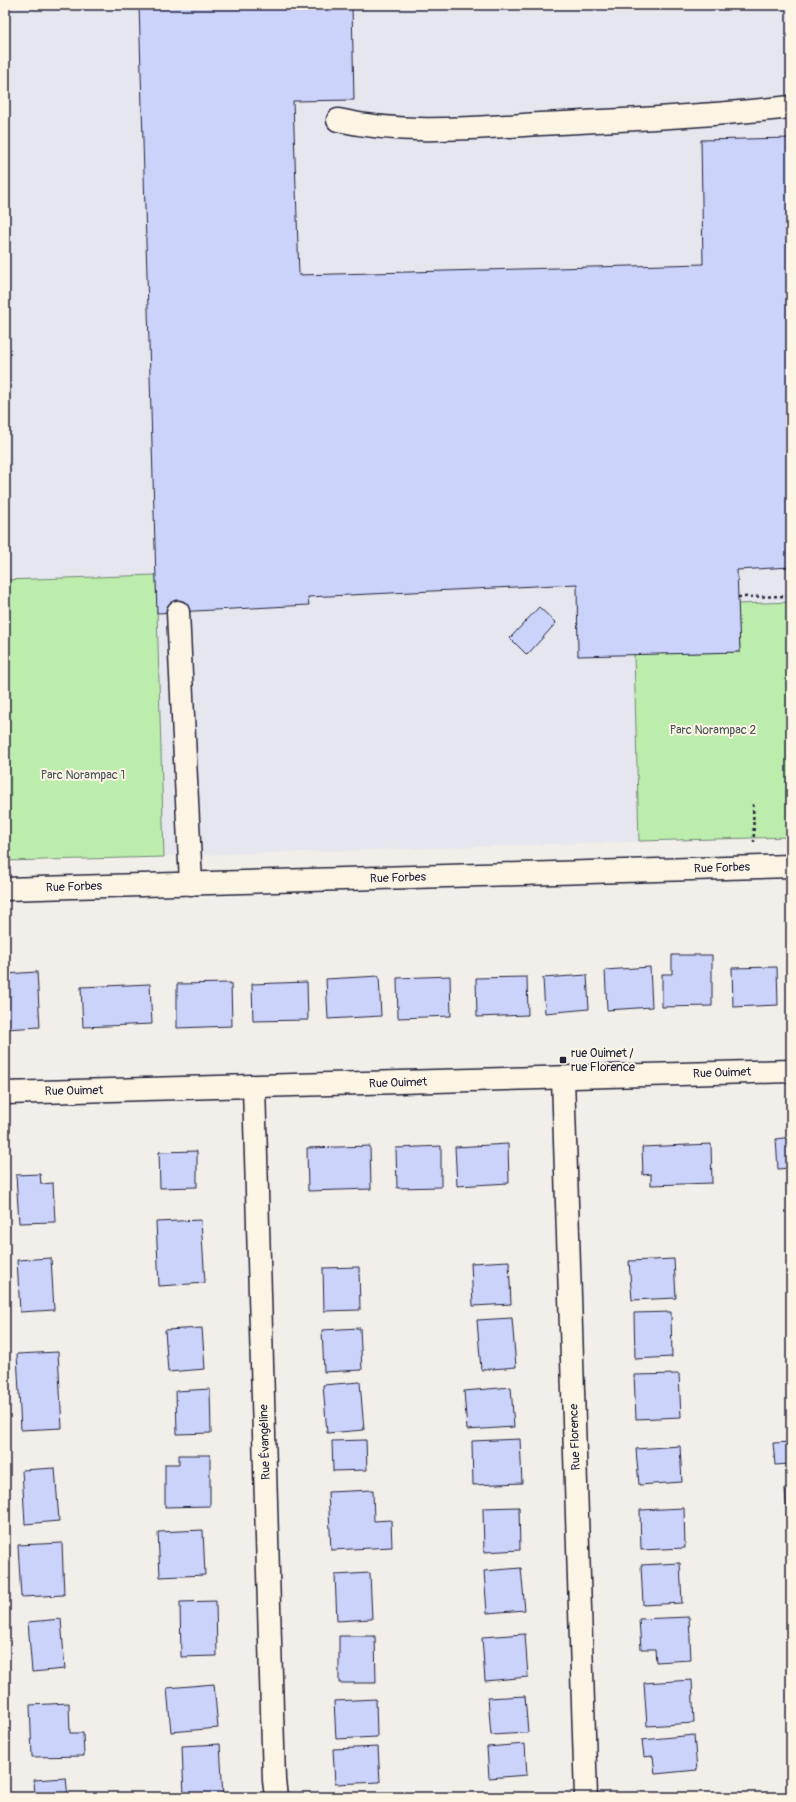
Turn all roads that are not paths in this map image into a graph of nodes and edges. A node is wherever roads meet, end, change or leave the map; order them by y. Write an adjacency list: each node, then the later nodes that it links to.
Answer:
1 (791, 107): 2 (street)
2 (338, 120)
3 (178, 612): 5 (street)
4 (791, 866): 5 (street, Rue Forbes)
5 (190, 884): 6 (street, Rue Forbes)
6 (5, 889)
7 (791, 1070): 8 (street, Rue Ouimet)
8 (564, 1078): 9 (street, Rue Ouimet); 12 (street, Rue Florence)
9 (254, 1087): 10 (street, Rue Ouimet); 11 (street, Rue Évangéline)
10 (5, 1093)
11 (276, 1797)
12 (586, 1797)

